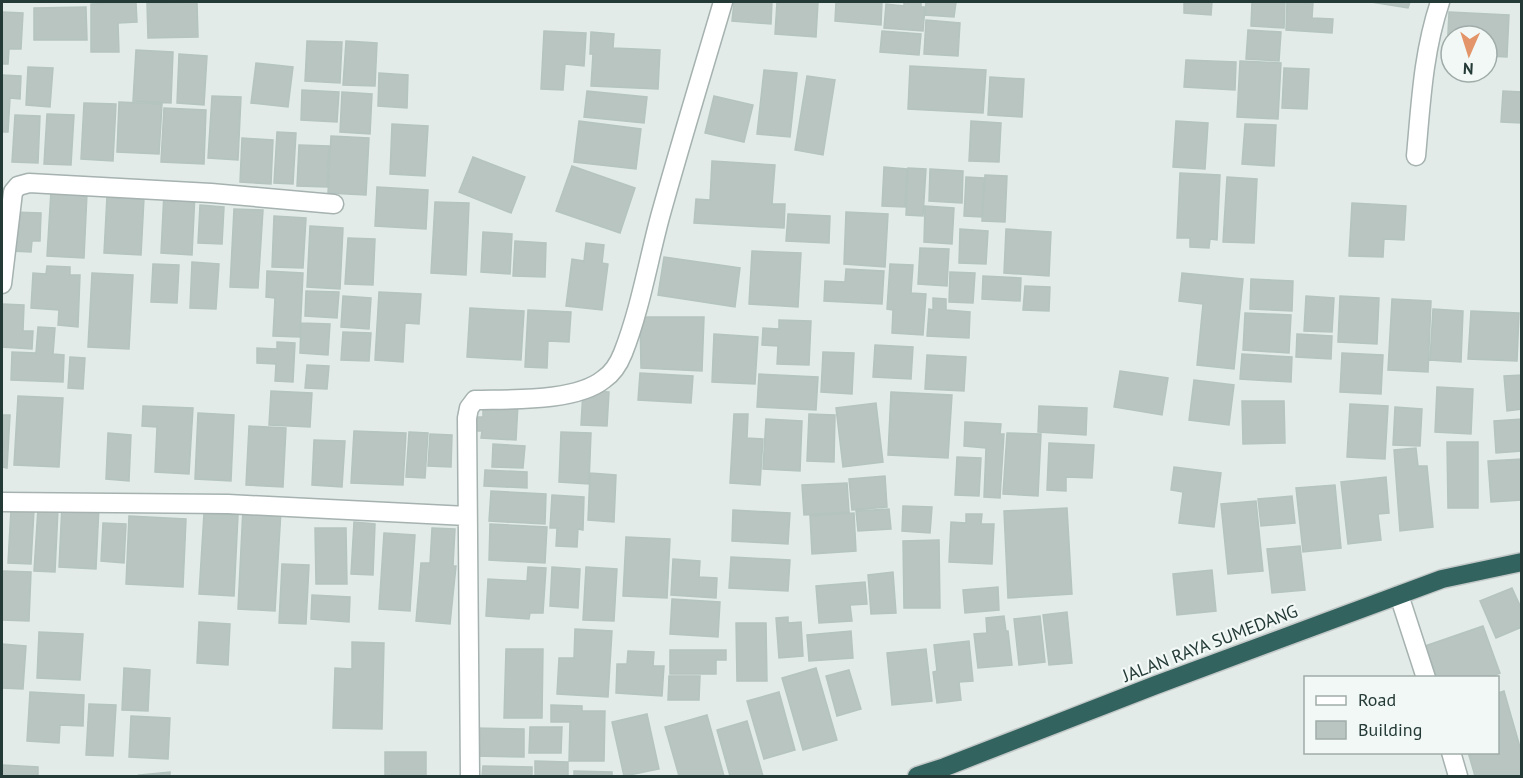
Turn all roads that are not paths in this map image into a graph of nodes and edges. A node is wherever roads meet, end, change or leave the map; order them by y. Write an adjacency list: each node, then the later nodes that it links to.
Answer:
1 (723, 2): 7 (street)
2 (1440, 2): 3 (street)
3 (1416, 156)
4 (334, 204): 5 (street)
5 (2, 284)
6 (2, 502): 7 (street)
7 (467, 516): 12 (street)
8 (1521, 562): 9 (highway, JALAN RAYA SUMEDANG)
9 (1400, 595): 10 (street); 13 (highway, JALAN RAYA SUMEDANG)
10 (1425, 676)
11 (1451, 754): 14 (street)
12 (470, 777)
13 (917, 777)
14 (1458, 777)

